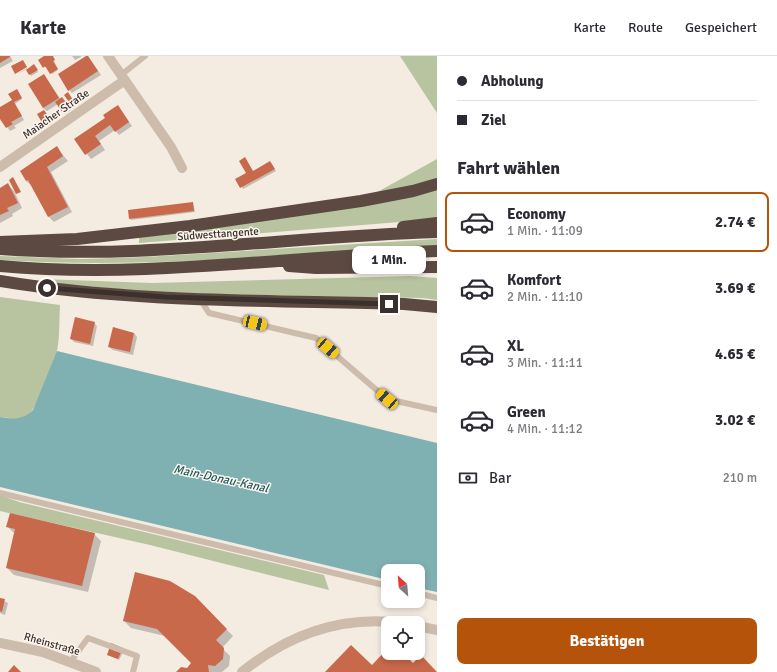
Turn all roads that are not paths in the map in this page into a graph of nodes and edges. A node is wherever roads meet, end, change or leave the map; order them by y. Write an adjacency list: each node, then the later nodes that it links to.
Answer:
1 (108, 56): 3 (street)
2 (144, 56): 3 (lane)
3 (123, 78): 4 (street, Maiacher Straße); 5 (street)
4 (0, 167)
5 (182, 168)
6 (437, 184): 10 (highway)
7 (437, 223): 9 (highway)
8 (437, 232): 9 (highway, Südwesttangente)
9 (357, 236): 11 (highway, Südwesttangente)
10 (0, 242)
11 (0, 249)
12 (437, 251): 13 (highway)
13 (252, 263): 14 (highway); 15 (highway)
14 (0, 266)
15 (437, 267)
16 (0, 281): 17 (highway)
17 (200, 299): 18 (highway); 19 (lane)
18 (437, 307)
19 (437, 410)
20 (0, 493): 21 (lane)
21 (381, 584)
22 (425, 595): 23 (lane)
23 (437, 598)
24 (381, 622): 31 (street)
25 (425, 627): 26 (street)
26 (437, 630)
27 (0, 643): 28 (street, Rheinstraße)
28 (71, 662): 29 (street, Rheinstraße); 30 (lane)
29 (96, 672)
30 (133, 672)
31 (242, 672)

